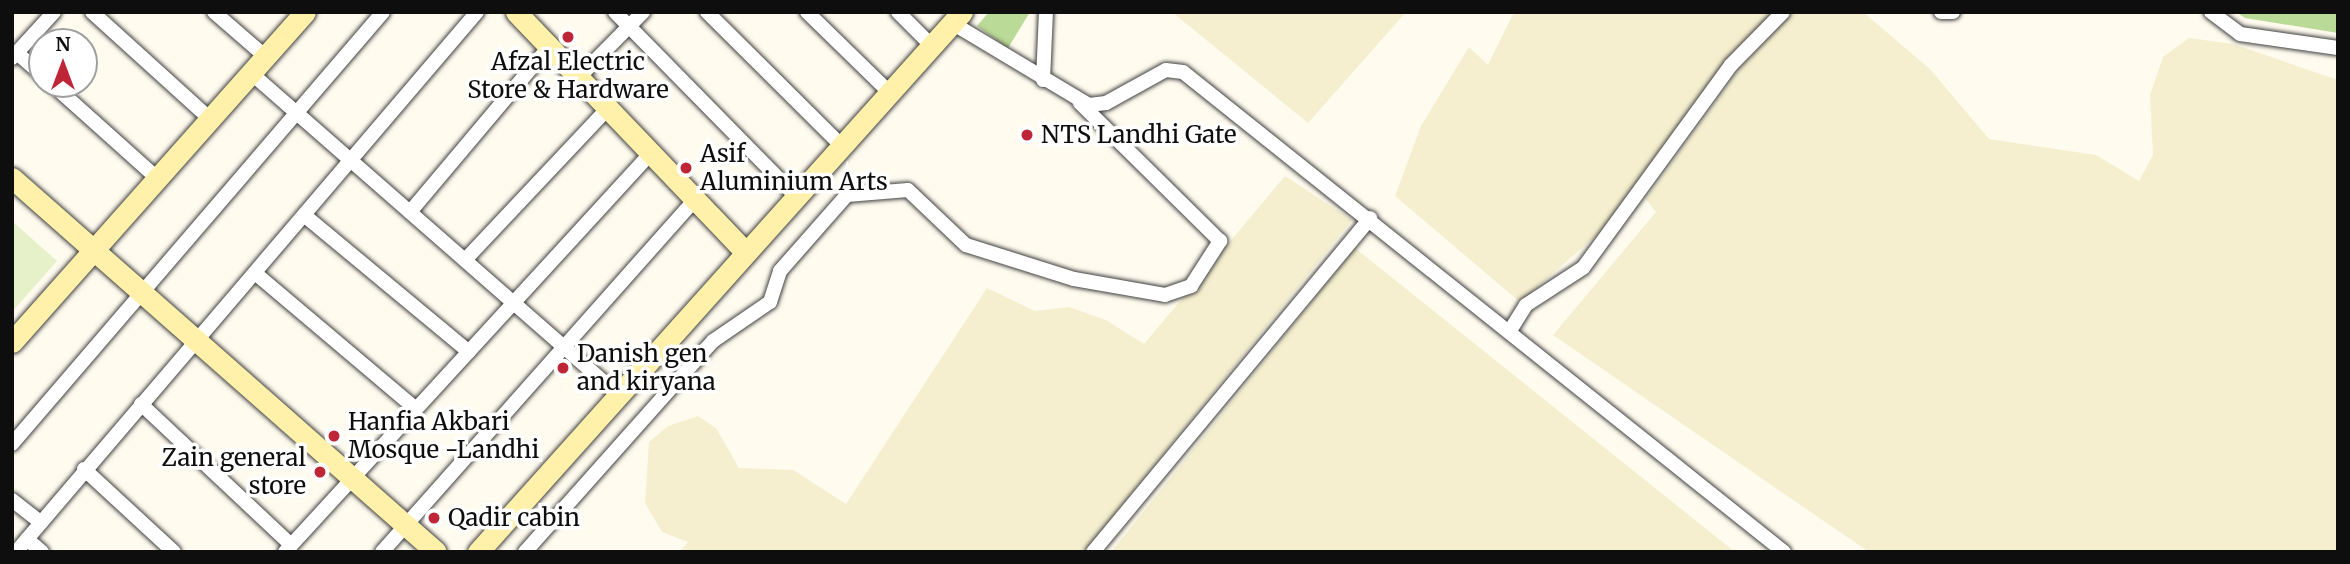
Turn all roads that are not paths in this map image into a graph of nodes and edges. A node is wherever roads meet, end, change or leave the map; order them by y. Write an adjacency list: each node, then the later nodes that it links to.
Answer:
1 (54, 12): 23 (street)
2 (92, 12): 33 (street)
3 (214, 12): 24 (street)
4 (305, 12): 24 (street)
5 (383, 12): 32 (street)
6 (477, 12): 36 (street)
7 (516, 12): 21 (street)
8 (615, 12): 19 (street)
9 (643, 12): 19 (street)
10 (707, 12): 34 (street)
11 (807, 12): 28 (street)
12 (898, 12): 20 (street)
13 (1045, 12): 27 (street)
14 (1783, 12): 50 (street)
15 (1941, 12): 16 (street)
16 (1952, 12)
17 (2211, 12): 22 (street)
18 (957, 18): 20 (street); 27 (street)
19 (629, 26): 26 (street); 39 (street)
20 (932, 46): 28 (street)
21 (549, 47): 26 (street); 41 (street)
22 (2338, 48)
23 (15, 55)
24 (265, 57): 25 (street)
25 (251, 73): 32 (street); 33 (street)
26 (578, 78): 31 (street)
27 (1043, 80): 30 (street)
28 (890, 92): 34 (street)
29 (68, 98): 38 (street)
30 (1080, 103): 43 (street); 72 (street)
31 (608, 108): 35 (street); 46 (street)
32 (295, 113): 36 (street); 48 (street)
33 (210, 119): 38 (street)
34 (841, 145): 39 (street)
35 (651, 153): 40 (street); 49 (street)
36 (351, 160): 41 (street); 42 (street)
37 (12, 178): 44 (street)
38 (158, 179): 44 (street)
39 (795, 195): 45 (street)
40 (695, 200): 45 (street); 53 (street)
41 (410, 212): 46 (street)
42 (304, 215): 47 (street); 54 (street)
43 (1370, 218): 50 (street); 73 (street)
44 (94, 250): 48 (street); 52 (street)
45 (744, 251): 55 (street)
46 (465, 260): 49 (street)
47 (255, 272): 51 (street); 57 (street)
48 (140, 289): 51 (street); 58 (street)
49 (513, 303): 53 (street); 54 (street)
50 (1511, 329): 74 (street)
51 (195, 339): 56 (street); 60 (street)
52 (12, 342)
53 (566, 348): 55 (street); 63 (street)
54 (469, 352): 57 (street)
55 (618, 394): 71 (street)
56 (141, 404): 59 (street); 65 (street)
57 (416, 410): 60 (street)
58 (12, 444)
59 (84, 469): 62 (street); 68 (street)
60 (354, 477): 63 (street); 65 (street)
61 (12, 500): 62 (street)
62 (41, 523): 64 (street)
63 (407, 525): 69 (street); 70 (street)
64 (27, 539): 66 (street); 67 (street)
65 (288, 549)
66 (16, 552)
67 (42, 552)
68 (174, 552)
69 (382, 552)
70 (436, 552)
71 (478, 552)
72 (525, 552)
73 (1093, 552)
74 (1784, 552)

